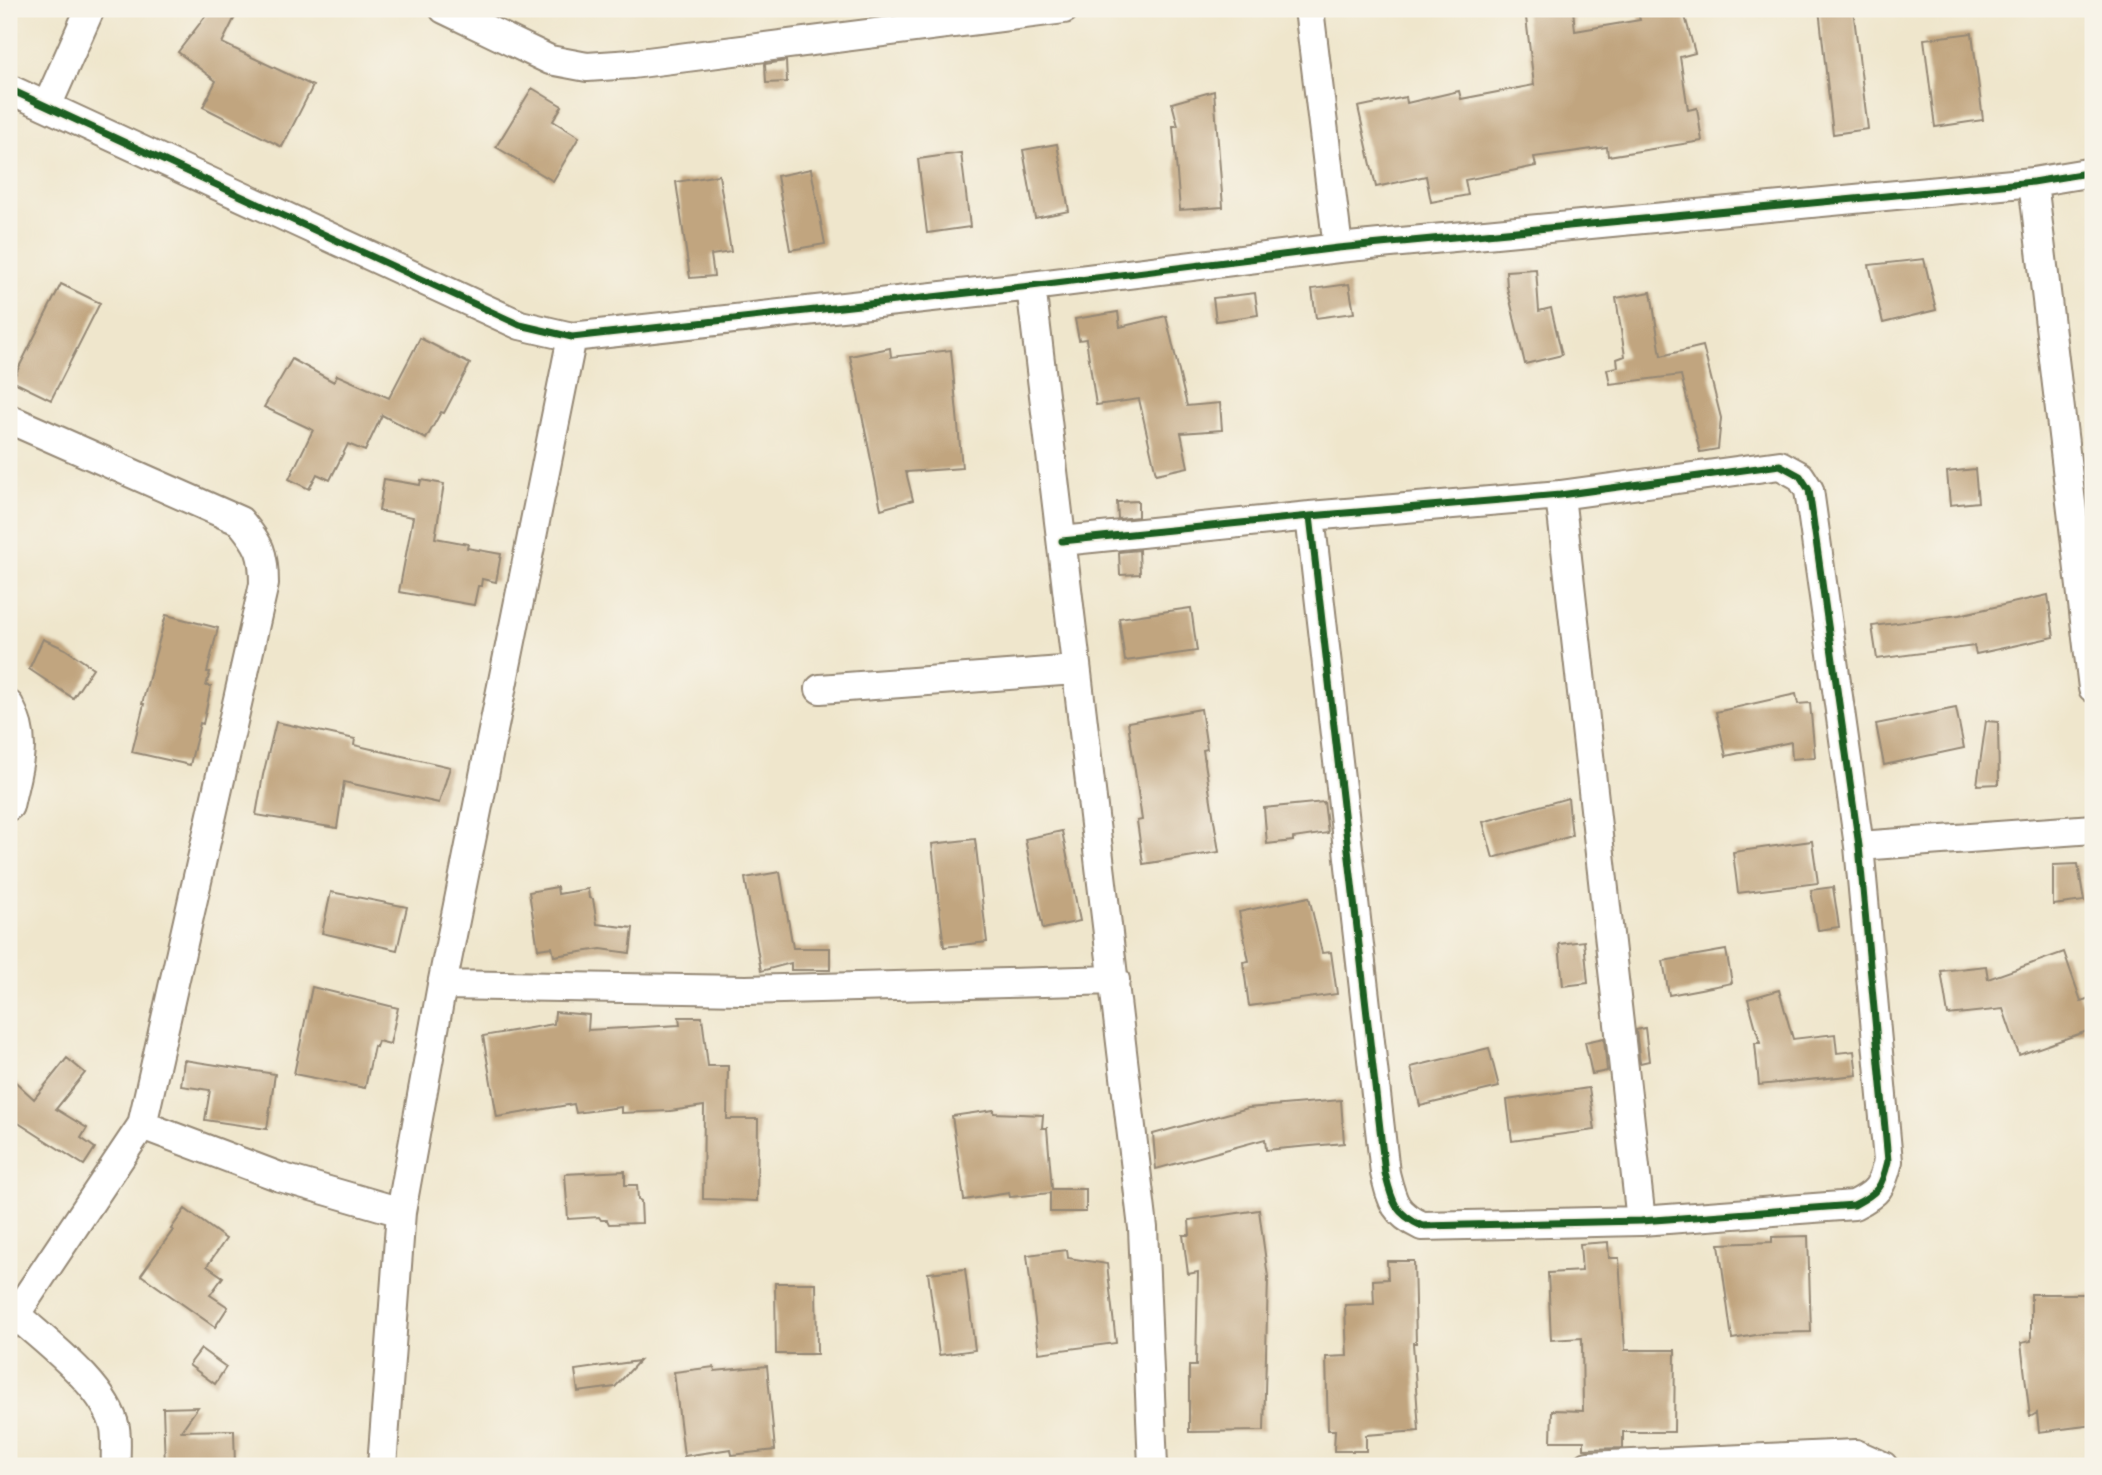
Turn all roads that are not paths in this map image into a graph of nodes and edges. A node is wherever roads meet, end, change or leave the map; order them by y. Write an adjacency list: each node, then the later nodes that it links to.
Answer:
1 (90, 9): 6 (street)
2 (444, 9): 3 (street)
3 (1064, 9)
4 (1309, 9): 9 (street)
5 (9, 89): 6 (street)
6 (47, 106): 11 (street)
7 (2093, 172): 8 (street)
8 (2033, 182): 9 (street); 17 (street)
9 (1338, 248): 10 (street)
10 (1031, 286): 11 (street); 15 (street)
11 (572, 337): 24 (street)
12 (10, 424): 25 (street)
13 (1560, 495): 14 (street); 22 (street); 27 (street)
14 (1310, 516): 15 (street); 27 (street)
15 (1062, 541): 16 (street)
16 (1075, 670): 18 (street); 23 (street)
17 (2093, 688)
18 (820, 689)
19 (9, 705): 20 (street)
20 (9, 806)
21 (2093, 829): 22 (street)
22 (1859, 846): 27 (street)
23 (1115, 980): 24 (street); 32 (street)
24 (442, 985): 26 (street)
25 (142, 1125): 26 (street); 28 (street)
26 (401, 1212): 31 (street)
27 (1641, 1221)
28 (12, 1320): 30 (street)
29 (1648, 1465): 33 (street); 34 (street)
30 (116, 1466)
31 (382, 1466)
32 (1153, 1466)
33 (1588, 1466)
34 (1883, 1466)

